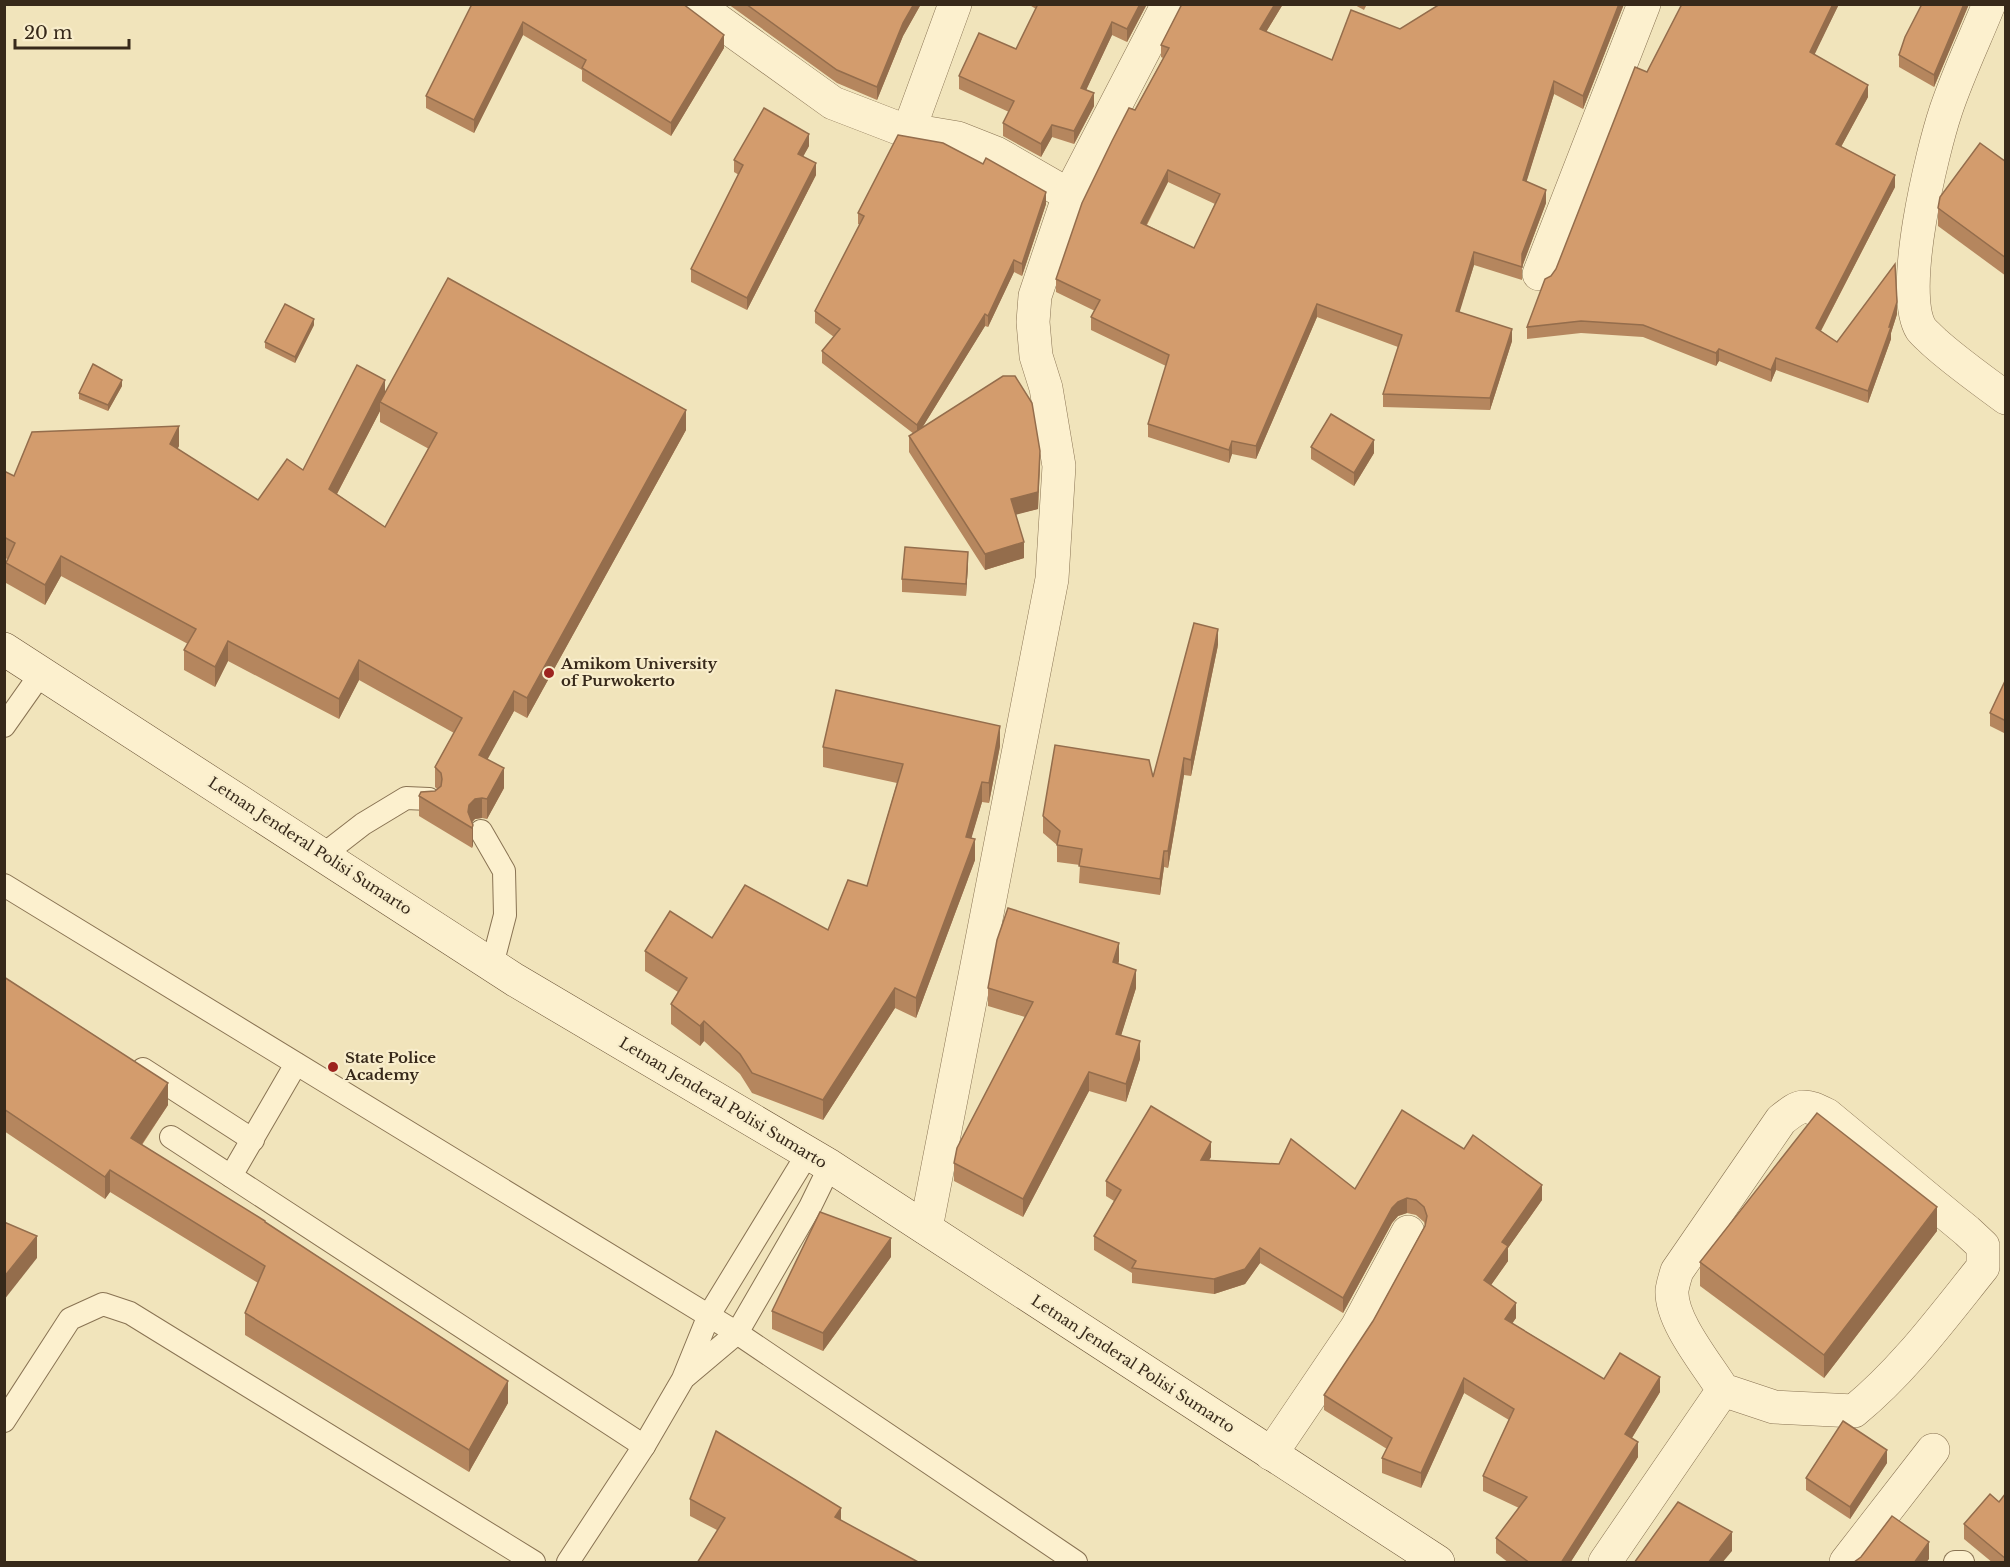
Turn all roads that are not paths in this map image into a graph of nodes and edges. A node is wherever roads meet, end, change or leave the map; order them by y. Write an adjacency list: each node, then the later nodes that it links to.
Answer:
1 (695, 4): 6 (street)
2 (955, 4): 6 (street)
3 (1168, 4): 7 (street)
4 (1644, 4): 8 (street)
5 (1989, 4): 9 (street)
6 (909, 130): 7 (street)
7 (1070, 195): 24 (street)
8 (1539, 274)
9 (2006, 398)
10 (4, 649): 11 (street, Letnan Jenderal Polisi Sumarto)
11 (42, 672): 12 (lane); 15 (street, Letnan Jenderal Polisi Sumarto)
12 (4, 726)
13 (429, 799): 15 (lane)
14 (481, 831): 17 (lane)
15 (323, 855): 17 (street, Letnan Jenderal Polisi Sumarto)
16 (4, 885): 19 (lane)
17 (492, 965): 22 (street, Letnan Jenderal Polisi Sumarto)
18 (124, 1057): 21 (lane)
19 (296, 1064): 21 (lane); 26 (lane)
20 (171, 1137): 23 (lane)
21 (253, 1140): 23 (lane)
22 (819, 1160): 24 (street, Letnan Jenderal Polisi Sumarto); 26 (lane); 27 (lane)
23 (231, 1176): 31 (lane)
24 (926, 1228): 33 (street, Letnan Jenderal Polisi Sumarto)
25 (1408, 1232): 33 (street)
26 (709, 1316): 27 (lane); 28 (lane)
27 (737, 1333): 28 (lane); 36 (lane)
28 (683, 1379): 31 (lane)
29 (1723, 1390): 29 (street); 38 (street)
30 (4, 1421): 34 (lane)
31 (644, 1446): 35 (lane)
32 (1933, 1450): 39 (street)
33 (1271, 1454): 37 (street, Letnan Jenderal Polisi Sumarto)
34 (534, 1563)
35 (568, 1563)
36 (1076, 1563)
37 (1438, 1563)
38 (1605, 1563)
39 (1846, 1563)
40 (1955, 1563): 41 (lane)
41 (1963, 1563)

